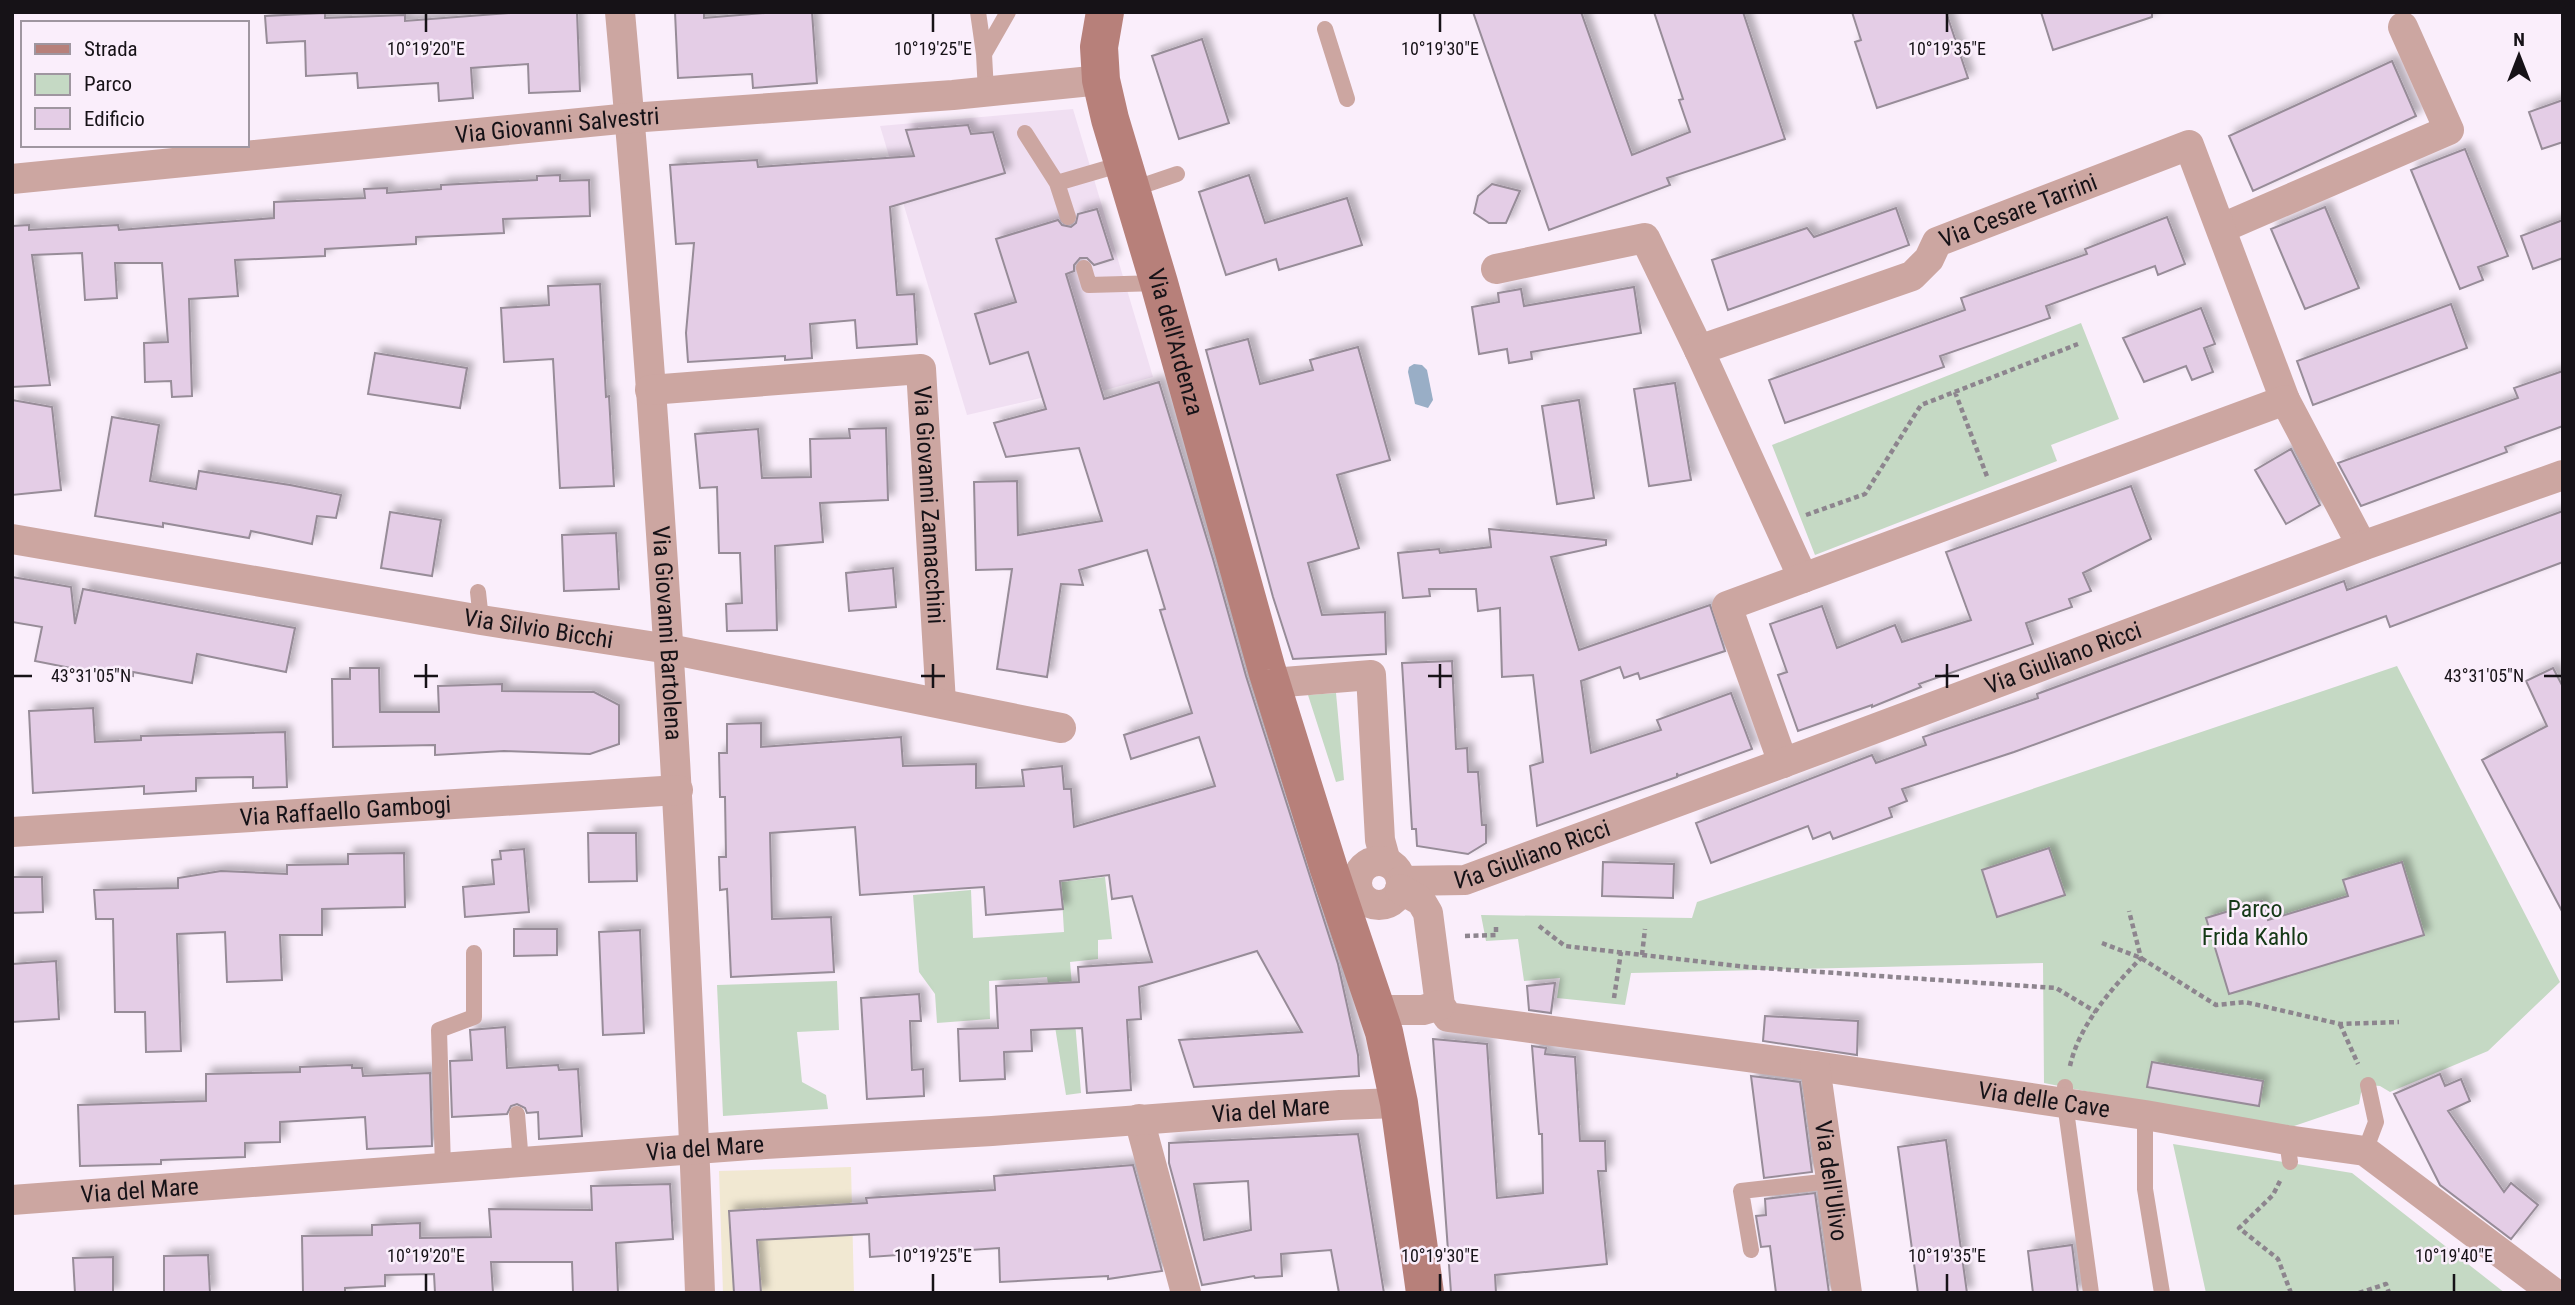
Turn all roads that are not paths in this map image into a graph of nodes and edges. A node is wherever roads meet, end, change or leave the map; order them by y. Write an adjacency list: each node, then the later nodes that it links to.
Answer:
1 (620, 12): 11 (street, Via Giovanni Bartolena)
2 (978, 12): 7 (lane)
3 (1008, 12): 7 (lane)
4 (1105, 12): 8 (main road, Via dell'Ardenza)
5 (2403, 27): 18 (street)
6 (1325, 29): 10 (lane)
7 (984, 54): 9 (lane)
8 (1101, 80): 9 (street, Via Giovanni Salvestri); 14 (main road, Via dell'Ardenza)
9 (986, 92): 11 (street, Via Giovanni Salvestri)
10 (1347, 99)
11 (629, 118): 15 (street, Via Giovanni Salvestri); 23 (street, Via Giovanni Bartolena)
12 (1025, 134): 16 (lane)
13 (1177, 174): 14 (lane)
14 (1126, 177): 16 (lane); 21 (main road, Via dell'Ardenza)
15 (12, 179)
16 (1057, 183): 17 (lane)
17 (1068, 217)
18 (2222, 228): 22 (street, Via Cesare Tarrini); 24 (street, Via Cesare Tarrini)
19 (1084, 268): 21 (lane)
20 (1496, 269): 22 (street)
21 (1159, 284): 30 (main road, Via dell'Ardenza)
22 (1699, 350): 28 (street)
23 (650, 390): 29 (street, Via Giovanni Bartolena); 31 (street, Via Giovanni Zannacchini)
24 (2285, 400): 27 (street, Via Cesare Tarrini); 28 (street)
25 (2563, 475): 27 (street, Via Giuliano Ricci)
26 (12, 539): 29 (street, Via Silvio Bicchi)
27 (2362, 546): 33 (street, Via Giuliano Ricci)
28 (1803, 578): 33 (street)
29 (669, 649): 31 (street, Via Silvio Bicchi); 34 (street, Via Giovanni Bartolena)
30 (1270, 677): 36 (main road, Via dell'Ardenza); 36 (street)
31 (941, 703): 32 (street, Via Silvio Bicchi)
32 (1061, 728)
33 (1783, 763): 36 (street, Via Giuliano Ricci)
34 (678, 790): 35 (street, Via Raffaello Gambogi); 48 (street, Via Giovanni Bartolena)
35 (12, 832)
36 (1376, 874): 37 (main road, Via dell'Ardenza); 37 (street); 39 (street)
37 (1354, 908): 40 (main road, Via dell'Ardenza)
38 (474, 953): 51 (lane)
39 (1431, 1007): 40 (street); 41 (street, Via delle Cave)
40 (1381, 1021): 44 (main road)
41 (1815, 1066): 43 (street, Via delle Cave); 52 (street, Via dell'Ulivo)
42 (2368, 1085): 49 (lane)
43 (2065, 1095): 46 (street, Via delle Cave); 59 (lane)
44 (1399, 1103): 47 (street, Via del Mare); 57 (main road)
45 (517, 1114): 50 (lane)
46 (2146, 1115): 49 (street, Via delle Cave); 60 (lane)
47 (1139, 1119): 48 (street, Via del Mare); 56 (street)
48 (695, 1150): 50 (street, Via del Mare); 55 (street, Via Giovanni Bartolena)
49 (2365, 1151): 61 (street, Via delle Cave)
50 (521, 1163): 51 (street, Via del Mare)
51 (443, 1168): 53 (street, Via del Mare)
52 (1832, 1181): 54 (lane); 58 (street, Via dell'Ulivo)
53 (12, 1200)
54 (1751, 1250)
55 (700, 1293)
56 (1186, 1293)
57 (1425, 1293)
58 (1847, 1293)
59 (2091, 1293)
60 (2162, 1293)
61 (2554, 1293)

